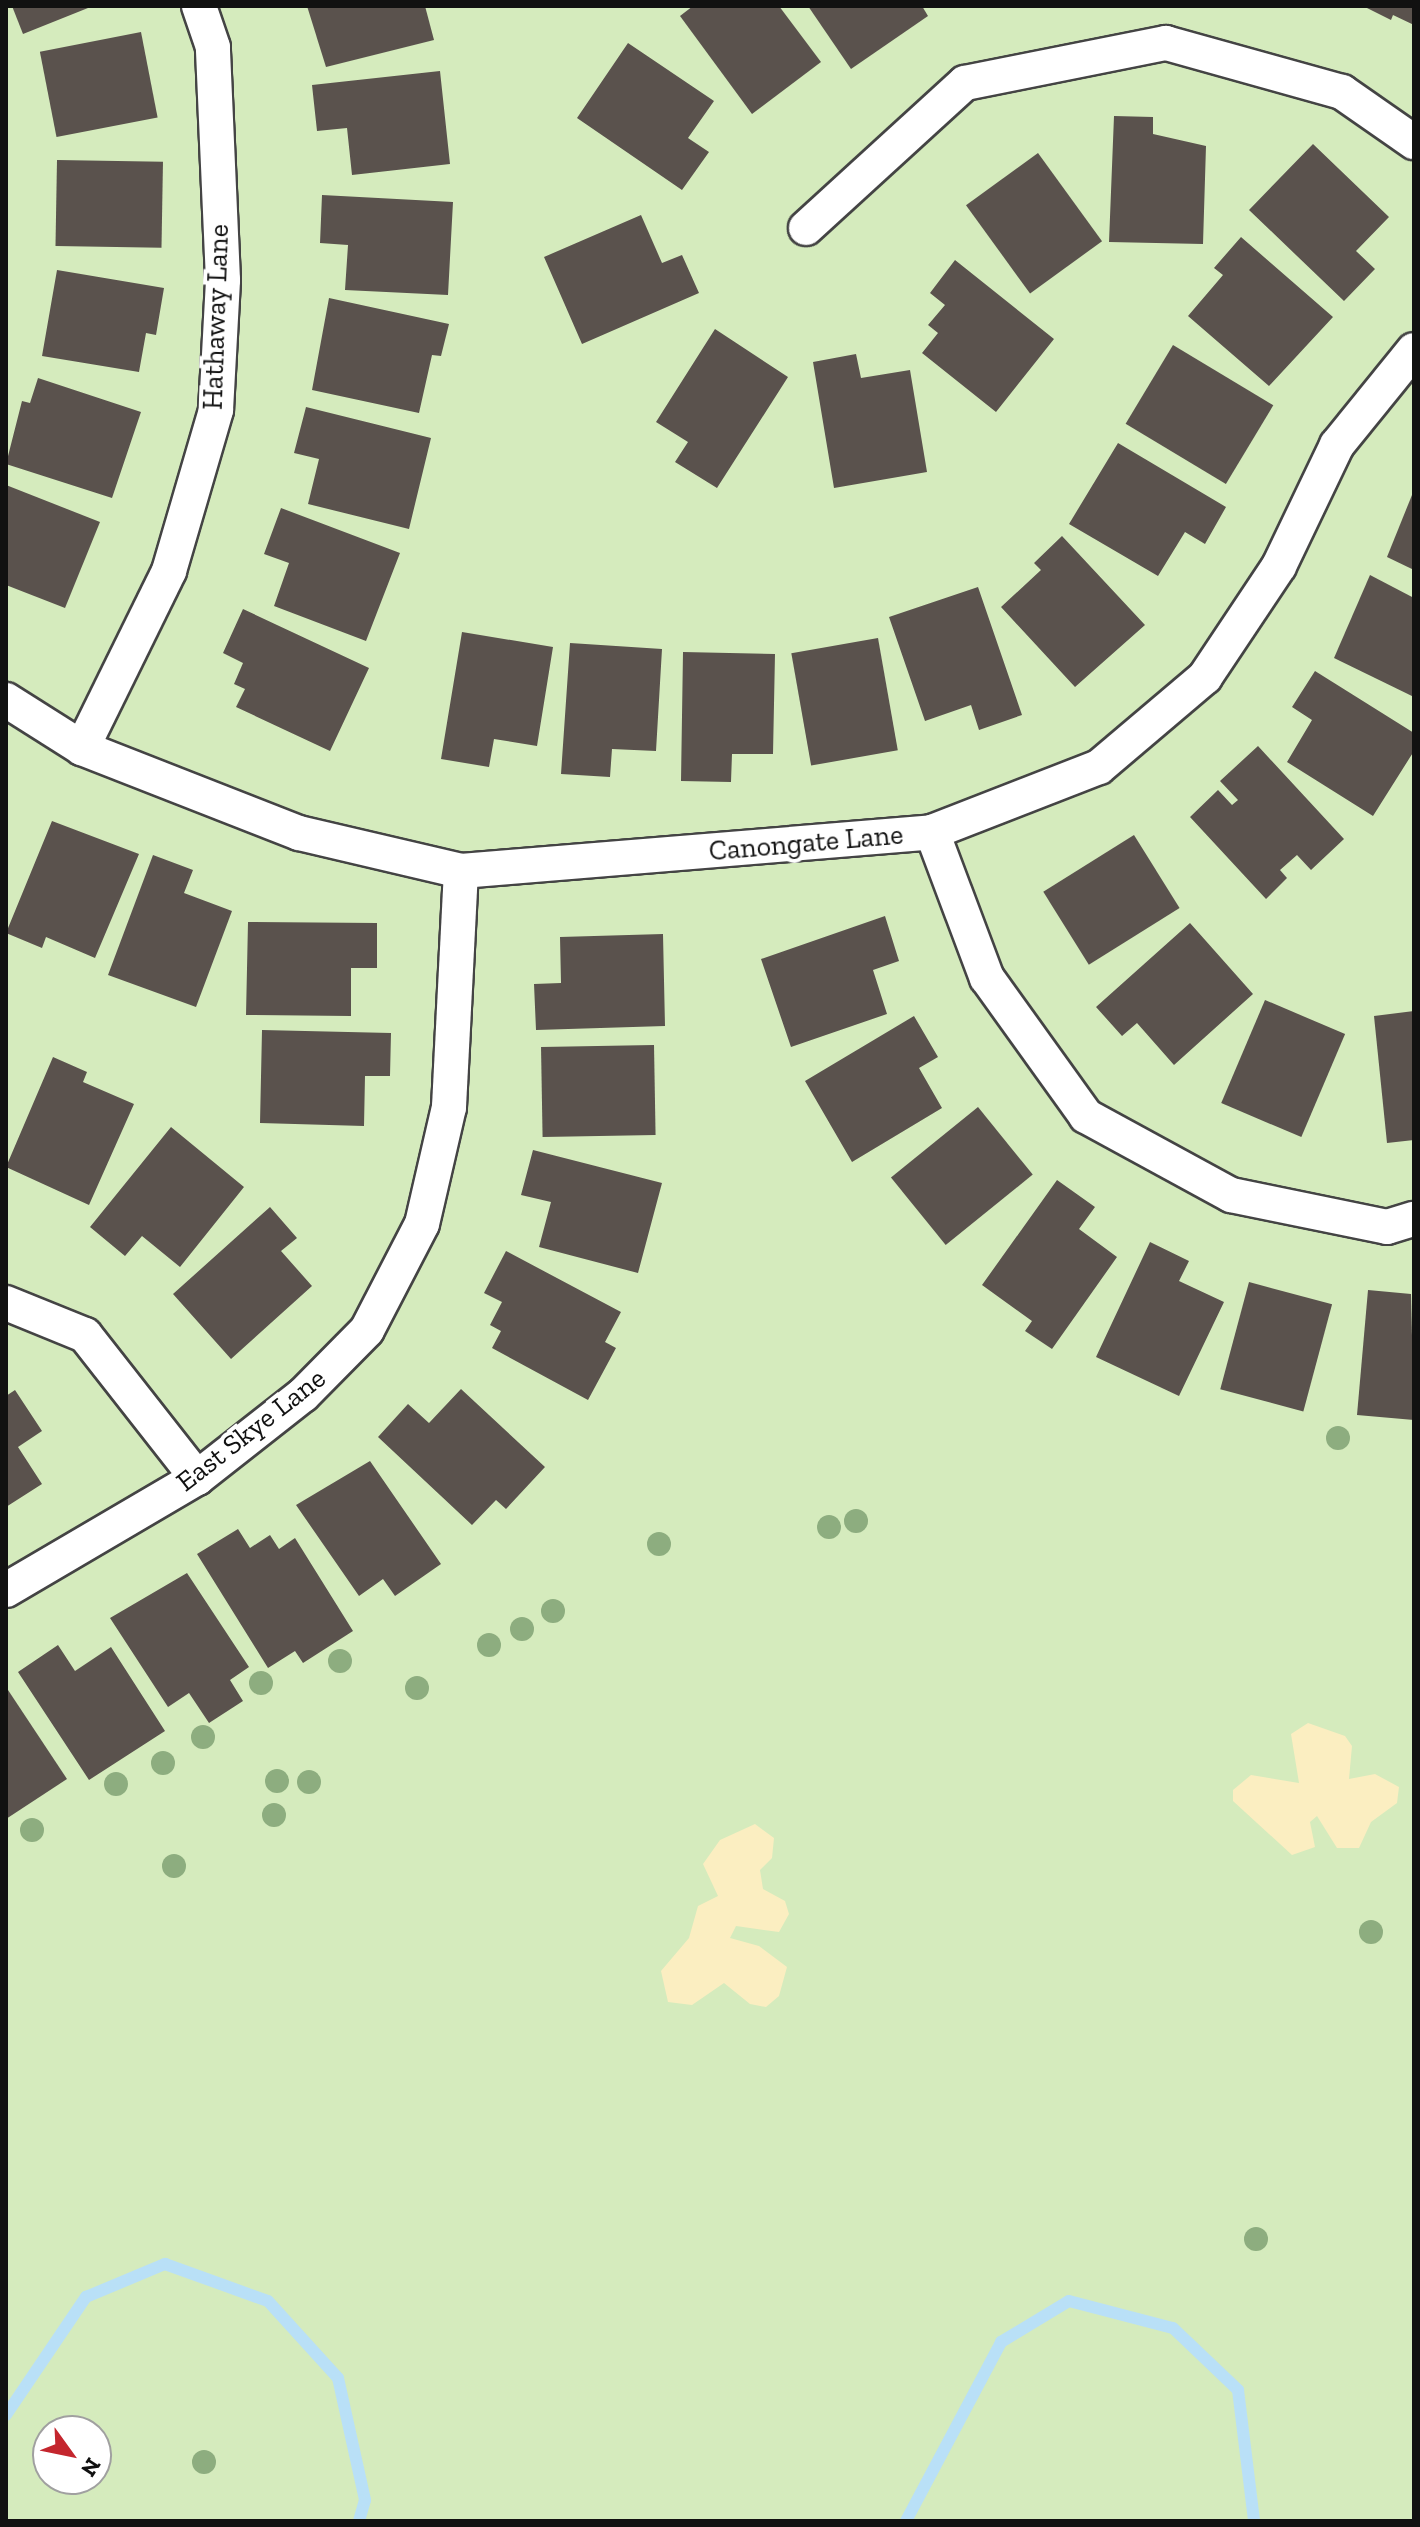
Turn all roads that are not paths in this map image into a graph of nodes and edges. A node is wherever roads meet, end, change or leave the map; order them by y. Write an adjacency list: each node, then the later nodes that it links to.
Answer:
1 (199, 6): 6 (street, Hathaway Lane)
2 (1414, 142): 3 (street)
3 (806, 228)
4 (1414, 350): 7 (street, Canongate Lane)
5 (6, 700): 6 (street, Canongate Lane)
6 (82, 748): 8 (street, Canongate Lane)
7 (932, 832): 8 (street, Canongate Lane); 9 (street)
8 (461, 871): 11 (street, East Skye Lane)
9 (1414, 1219)
10 (6, 1303): 11 (street)
11 (197, 1478): 12 (street, East Skye Lane)
12 (6, 1590)

